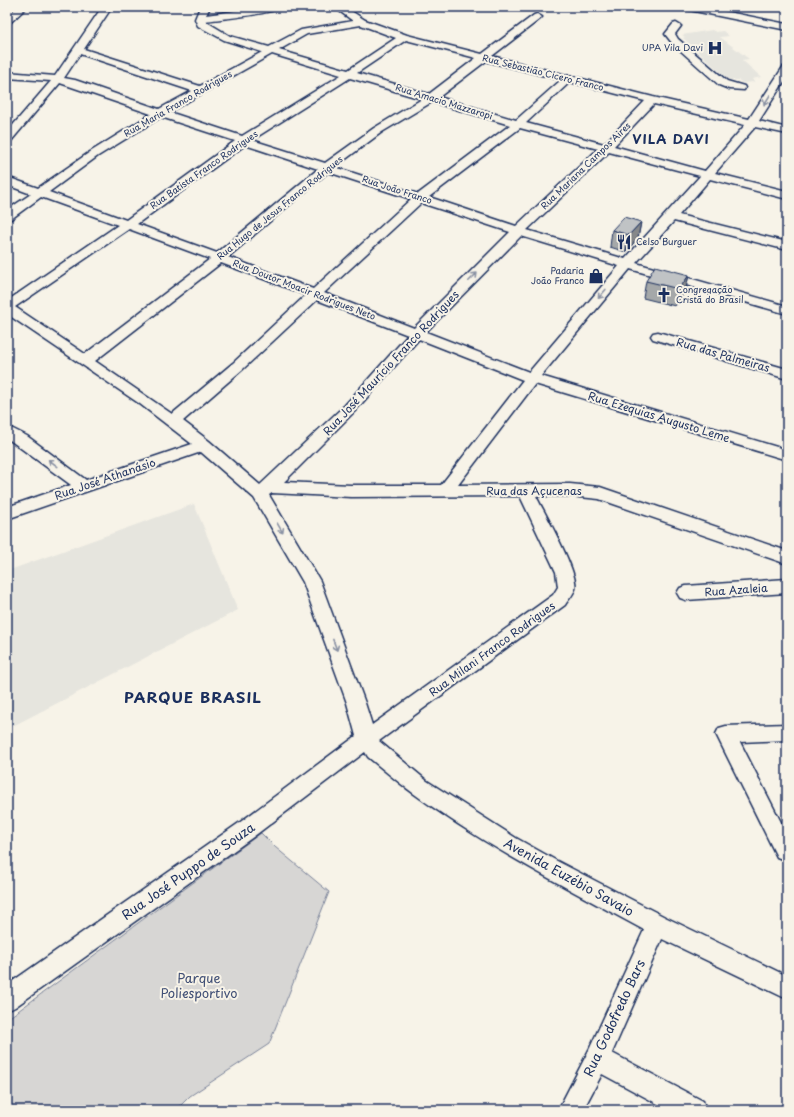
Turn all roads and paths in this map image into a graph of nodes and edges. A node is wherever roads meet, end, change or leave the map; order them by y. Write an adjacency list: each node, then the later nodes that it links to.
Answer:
1 (22, 7): 9 (street)
2 (107, 7): 14 (street)
3 (205, 7): 8 (street)
4 (277, 7): 8 (street)
5 (339, 7): 10 (street, Rua Sebastião Cicero Franco)
6 (689, 7): 12 (street)
7 (537, 17): 16 (street, Rua Hugo de Jesus Franco Rodrigues)
8 (200, 19): 15 (street, Rua Amacio Mazzaropi)
9 (7, 20)
10 (362, 22): 13 (street, Rua Sebastião Cicero Franco); 15 (street, Rua Maria Franco Rodrigues)
11 (676, 26): 22 (street)
12 (787, 27)
13 (404, 37): 16 (street, Rua Sebastião Cicero Franco); 17 (street, Rua Batista Franco Rodrigues)
14 (77, 50): 20 (street); 23 (street)
15 (272, 51): 17 (street, Rua Amacio Mazzaropi); 23 (street, Rua Maria Franco Rodrigues)
16 (484, 58): 21 (street, Rua Sebastião Cicero Franco); 24 (street, Rua Hugo de Jesus Franco Rodrigues)
17 (349, 74): 24 (street, Rua Amacio Mazzaropi); 31 (street, Rua Batista Franco Rodrigues)
18 (785, 74): 27 (street, one-way to 27)
19 (7, 75): 20 (street, Rua João Franco)
20 (58, 78): 26 (street, Rua João Franco); 30 (street)
21 (568, 79): 25 (street, Rua Sebastião Cicero Franco); 28 (street)
22 (740, 88)
23 (200, 90): 26 (street, Rua Maria Franco Rodrigues)
24 (431, 98): 28 (street, Rua Amacio Mazzaropi); 33 (street, Rua Hugo de Jesus Franco Rodrigues)
25 (652, 100): 27 (street, Rua Sebastião Cicero Franco); 32 (street, Rua Mariana Campos Aires)
26 (160, 113): 31 (street, Rua João Franco); 36 (street, Rua Maria Franco Rodrigues)
27 (752, 123): 29 (street, Rua Sebastião Cicero Franco); 34 (street)
28 (518, 124): 32 (street, Rua Amacio Mazzaropi); 38 (street)
29 (787, 131)
30 (7, 140)
31 (244, 140): 33 (street, Rua João Franco); 41 (street, Rua Batista Franco Rodrigues)
32 (606, 148): 34 (street, Rua Amacio Mazzaropi); 42 (street, Rua Mariana Campos Aires)
33 (327, 167): 38 (street, Rua João Franco); 44 (street, Rua Hugo de Jesus Franco Rodrigues)
34 (708, 176): 37 (street, Rua Amacio Mazzaropi); 40 (street)
35 (7, 181): 36 (street, Rua Doutor Moacir Rodrigues Neto)
36 (42, 192): 39 (street, Rua Maria Franco Rodrigues); 41 (street, Rua Doutor Moacir Rodrigues Neto)
37 (787, 195)
38 (422, 198): 42 (street, Rua João Franco); 46 (street)
39 (7, 216)
40 (671, 217): 43 (street); 45 (street)
41 (126, 225): 44 (street, Rua Doutor Moacir Rodrigues Neto); 47 (street, Rua Batista Franco Rodrigues)
42 (520, 231): 45 (street, Rua João Franco); 51 (street, Rua José Maurício Franco Rodrigues, one-way to 42)
43 (787, 246)
44 (219, 258): 46 (street, Rua Doutor Moacir Rodrigues Neto); 53 (street, Rua Hugo de Jesus Franco Rodrigues)
45 (627, 265): 48 (street, Rua João Franco); 55 (street, one-way to 55)
46 (316, 294): 51 (street, Rua Doutor Moacir Rodrigues Neto); 56 (street)
47 (7, 308): 49 (street)
48 (787, 310)
49 (22, 318): 50 (street); 53 (street)
50 (7, 324)
51 (416, 334): 55 (street, Rua Doutor Moacir Rodrigues Neto); 61 (street, Rua José Maurício Franco Rodrigues)
52 (658, 336): 54 (street, Rua das Palmeiras)
53 (85, 361): 56 (street)
54 (787, 374)
55 (532, 378): 59 (street, Rua Ezequias Augusto Leme); 62 (street)
56 (173, 421): 58 (street)
57 (7, 431): 60 (street, one-way to 57)
58 (204, 445): 60 (street, Rua José Athanásio); 61 (street)
59 (787, 455)
60 (84, 487): 64 (street, Rua José Athanásio)
61 (265, 490): 62 (street, Rua das Açucenas); 69 (street, one-way to 69)
62 (445, 491): 63 (street, Rua das Açucenas)
63 (526, 491): 65 (street, Rua das Açucenas); 69 (street, Rua Milani Franco Rodrigues)
64 (7, 513)
65 (787, 558)
66 (787, 586): 67 (street, Rua Azaleia)
67 (686, 594)
68 (787, 732): 70 (street)
69 (367, 740): 71 (street, Avenida Euzébio Savaio); 73 (street, Rua José Puppo de Souza)
70 (785, 850)
71 (657, 925): 72 (street, Avenida Euzébio Savaio); 74 (street, Rua Godofredo Bars)
72 (787, 988)
73 (7, 999)
74 (597, 1058): 75 (street, Rua Godofredo Bars); 76 (street)
75 (570, 1110)
76 (694, 1110)

